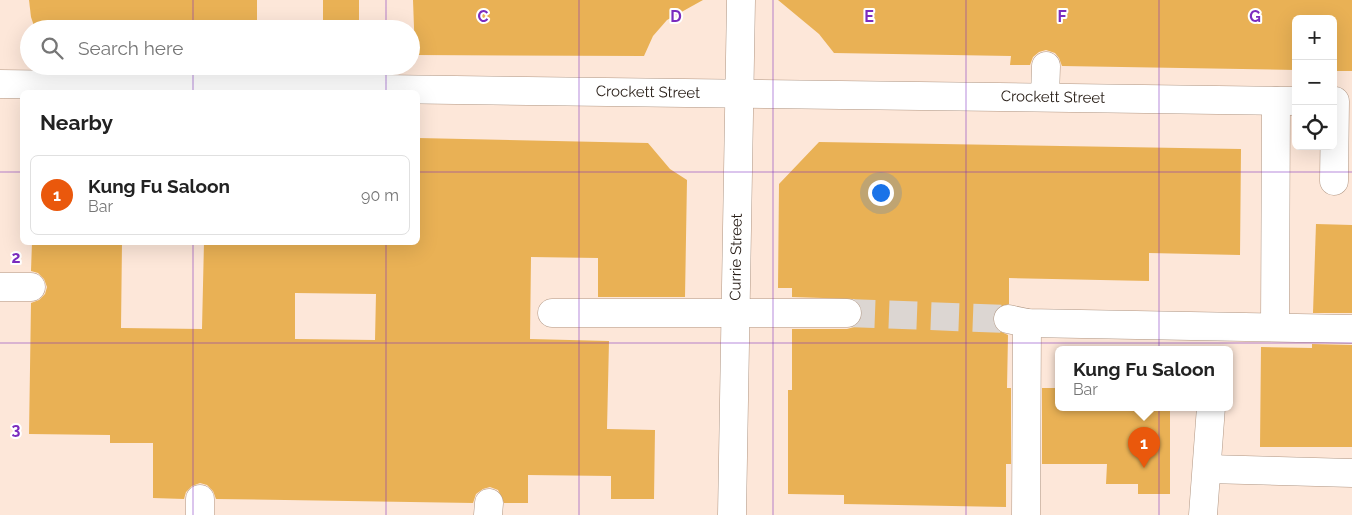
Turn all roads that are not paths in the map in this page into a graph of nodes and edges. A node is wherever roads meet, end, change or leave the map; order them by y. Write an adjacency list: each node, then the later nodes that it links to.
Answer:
1 (741, 0): 4 (street, Currie Street)
2 (1046, 66): 5 (street)
3 (0, 84): 4 (street, Crockett Street)
4 (739, 93): 5 (street, Crockett Street); 13 (street, Currie Street)
5 (1045, 97): 6 (street, Crockett Street)
6 (1286, 101): 14 (street)
7 (1340, 101): 8 (street)
8 (1332, 181)
9 (0, 287): 10 (street)
10 (31, 287)
11 (552, 312): 13 (street)
12 (847, 312): 13 (street)
13 (735, 313): 20 (street, Currie Street)
14 (1275, 327): 15 (street); 16 (street)
15 (1352, 328)
16 (1216, 338): 21 (street)
17 (1211, 411): 18 (street)
18 (1208, 469): 19 (street); 22 (street)
19 (1352, 473)
20 (732, 515)
21 (1026, 515)
22 (1203, 515)

